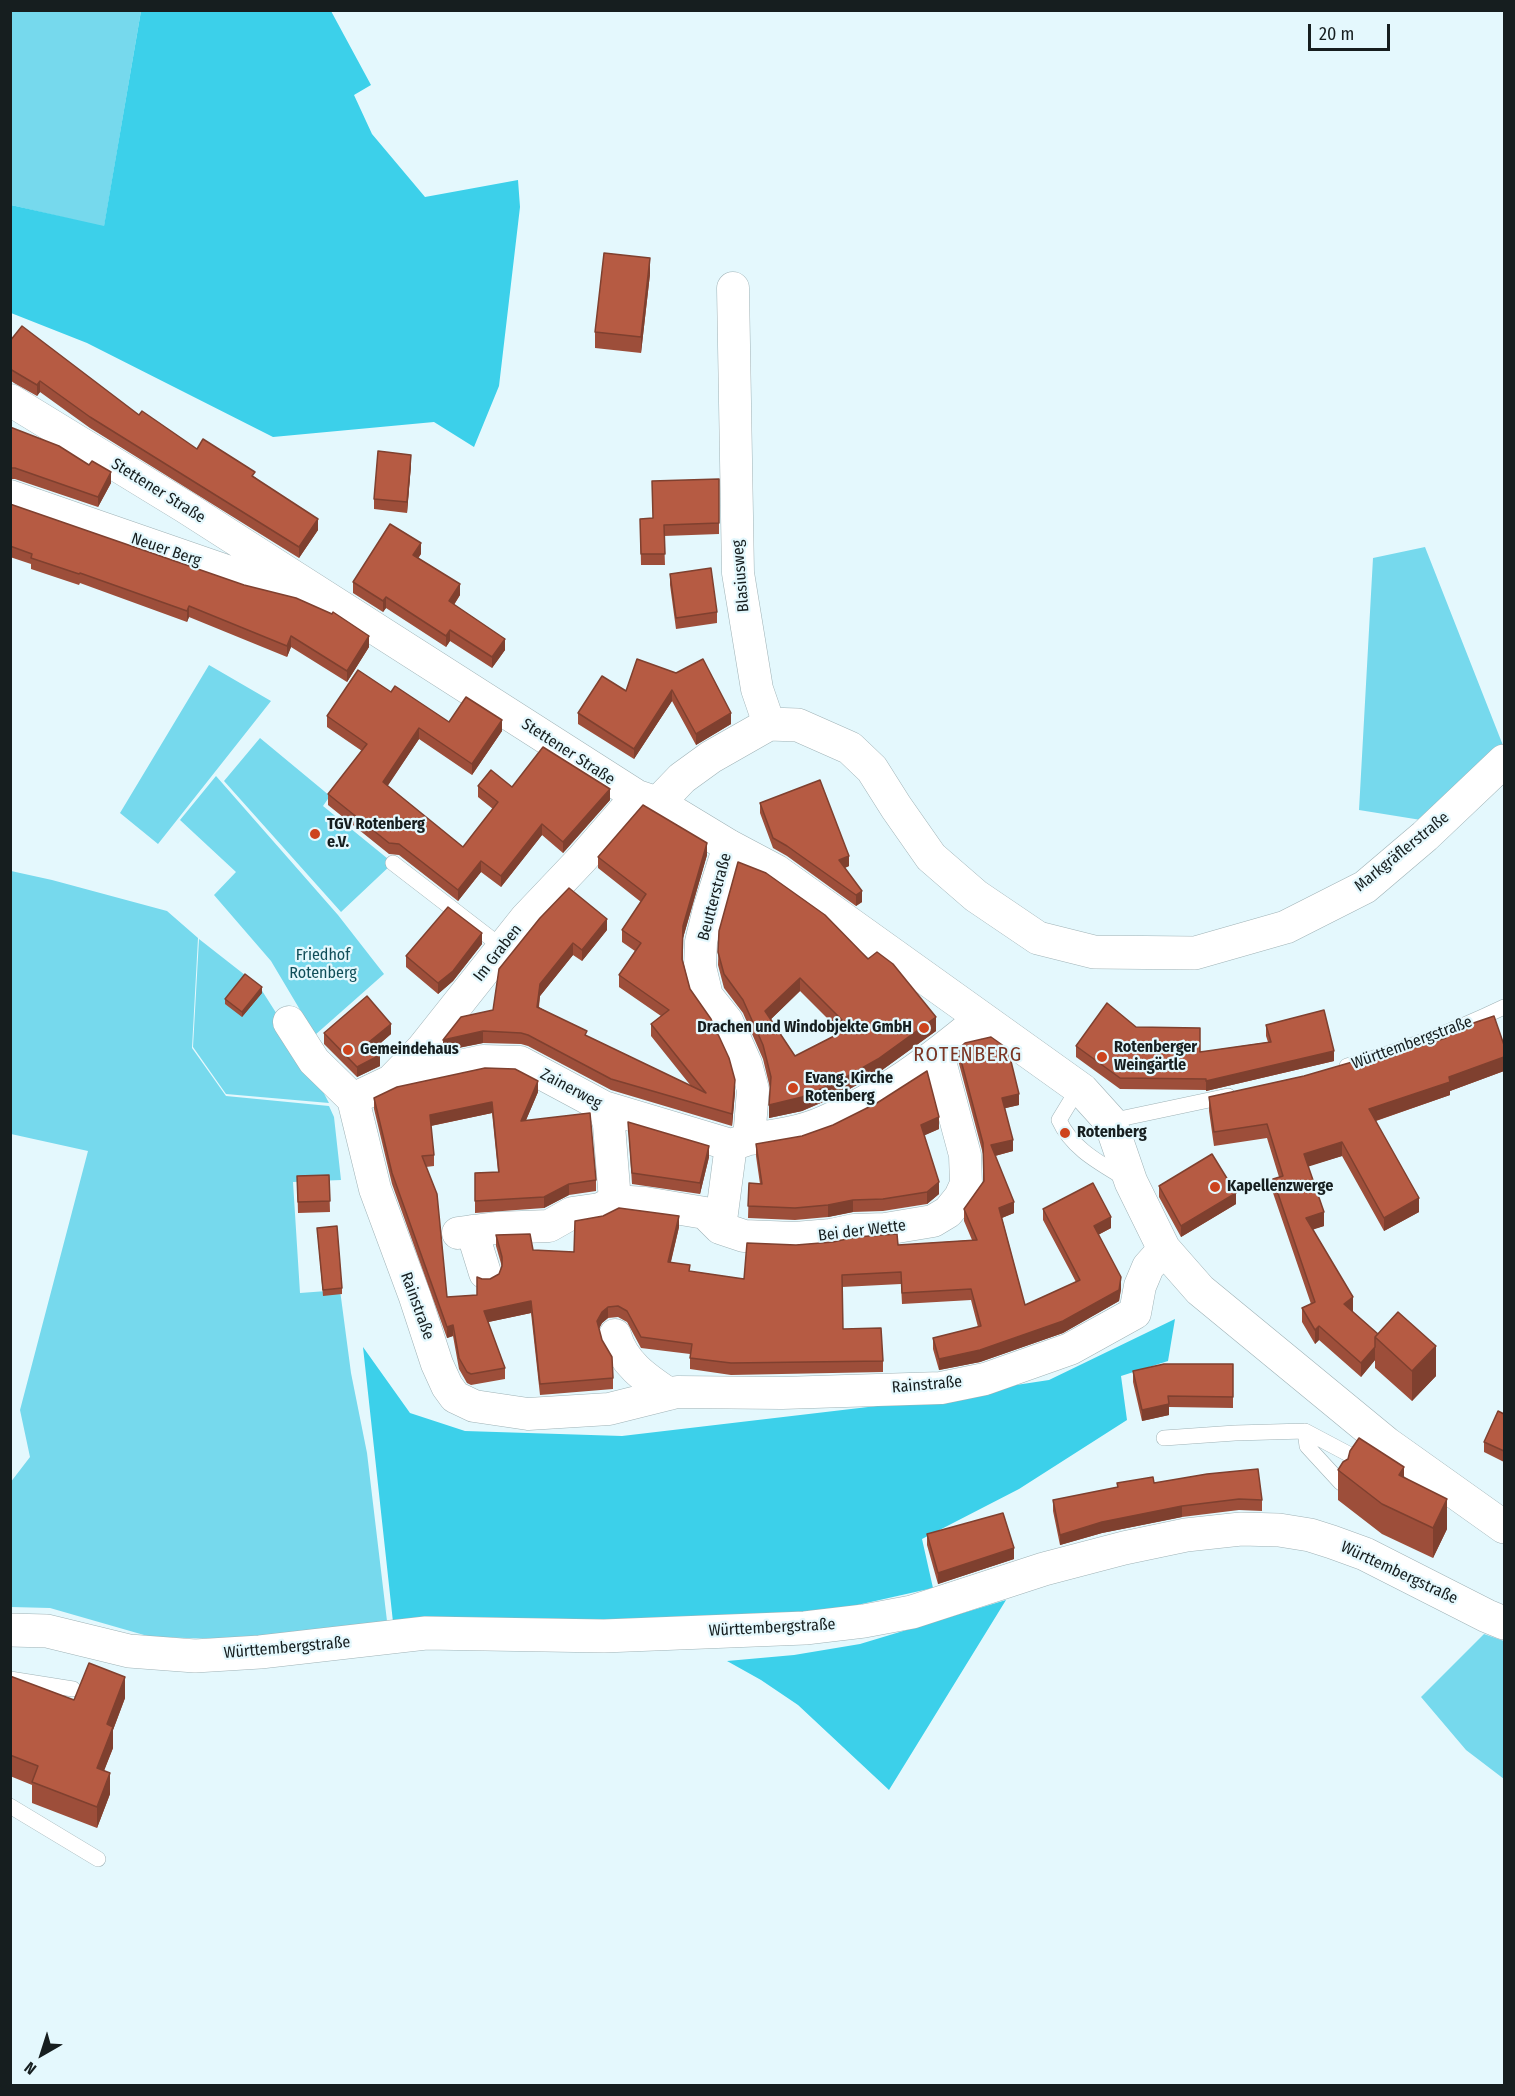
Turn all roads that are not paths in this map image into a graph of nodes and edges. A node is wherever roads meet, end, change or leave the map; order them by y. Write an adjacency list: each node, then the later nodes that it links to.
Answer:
1 (733, 288): 5 (street, Blasiusweg)
2 (10, 400): 4 (street, Stettener Straße)
3 (10, 496): 4 (street, Neuer Berg)
4 (323, 596): 7 (street, Stettener Straße)
5 (769, 724): 6 (street, Markgräflerstraße); 7 (street)
6 (1504, 761)
7 (647, 799): 8 (street, Stettener Straße); 10 (street, Im Graben)
8 (729, 846): 12 (street, Stettener Straße); 22 (street, Beutterstraße)
9 (393, 863): 10 (lane)
10 (502, 947): 16 (street, Im Graben)
11 (1504, 1006): 15 (lane, Württembergstraße)
12 (980, 1019): 14 (street); 17 (street, Stettener Straße)
13 (289, 1022): 19 (street)
14 (938, 1054): 22 (street); 25 (street, Bei der Wette)
15 (1336, 1069)
16 (391, 1081): 19 (street, Im Graben); 20 (street, Zainerweg)
17 (1082, 1090): 21 (street, Stettener Straße); 23 (lane)
18 (1239, 1094): 21 (lane)
19 (353, 1099): 29 (street, Rainstraße)
20 (604, 1107): 22 (street, Zainerweg); 24 (street)
21 (1110, 1121): 23 (street)
22 (740, 1142): 25 (street, Beutterstraße)
23 (1131, 1182): 26 (street)
24 (615, 1201): 25 (street, Bei der Wette); 27 (street, Bei der Wette)
25 (720, 1228)
26 (1164, 1249): 29 (street, Rainstraße); 32 (street)
27 (485, 1273)
28 (615, 1335): 29 (street)
29 (669, 1394)
30 (1305, 1431): 31 (lane); 32 (lane); 33 (lane)
31 (1164, 1438)
32 (1386, 1443): 34 (street)
33 (1341, 1483)
34 (1504, 1527)
35 (1504, 1623): 36 (street, Württembergstraße)
36 (10, 1630)
37 (10, 1679): 38 (lane)
38 (73, 1689)
39 (10, 1806): 40 (lane)
40 (98, 1859)

